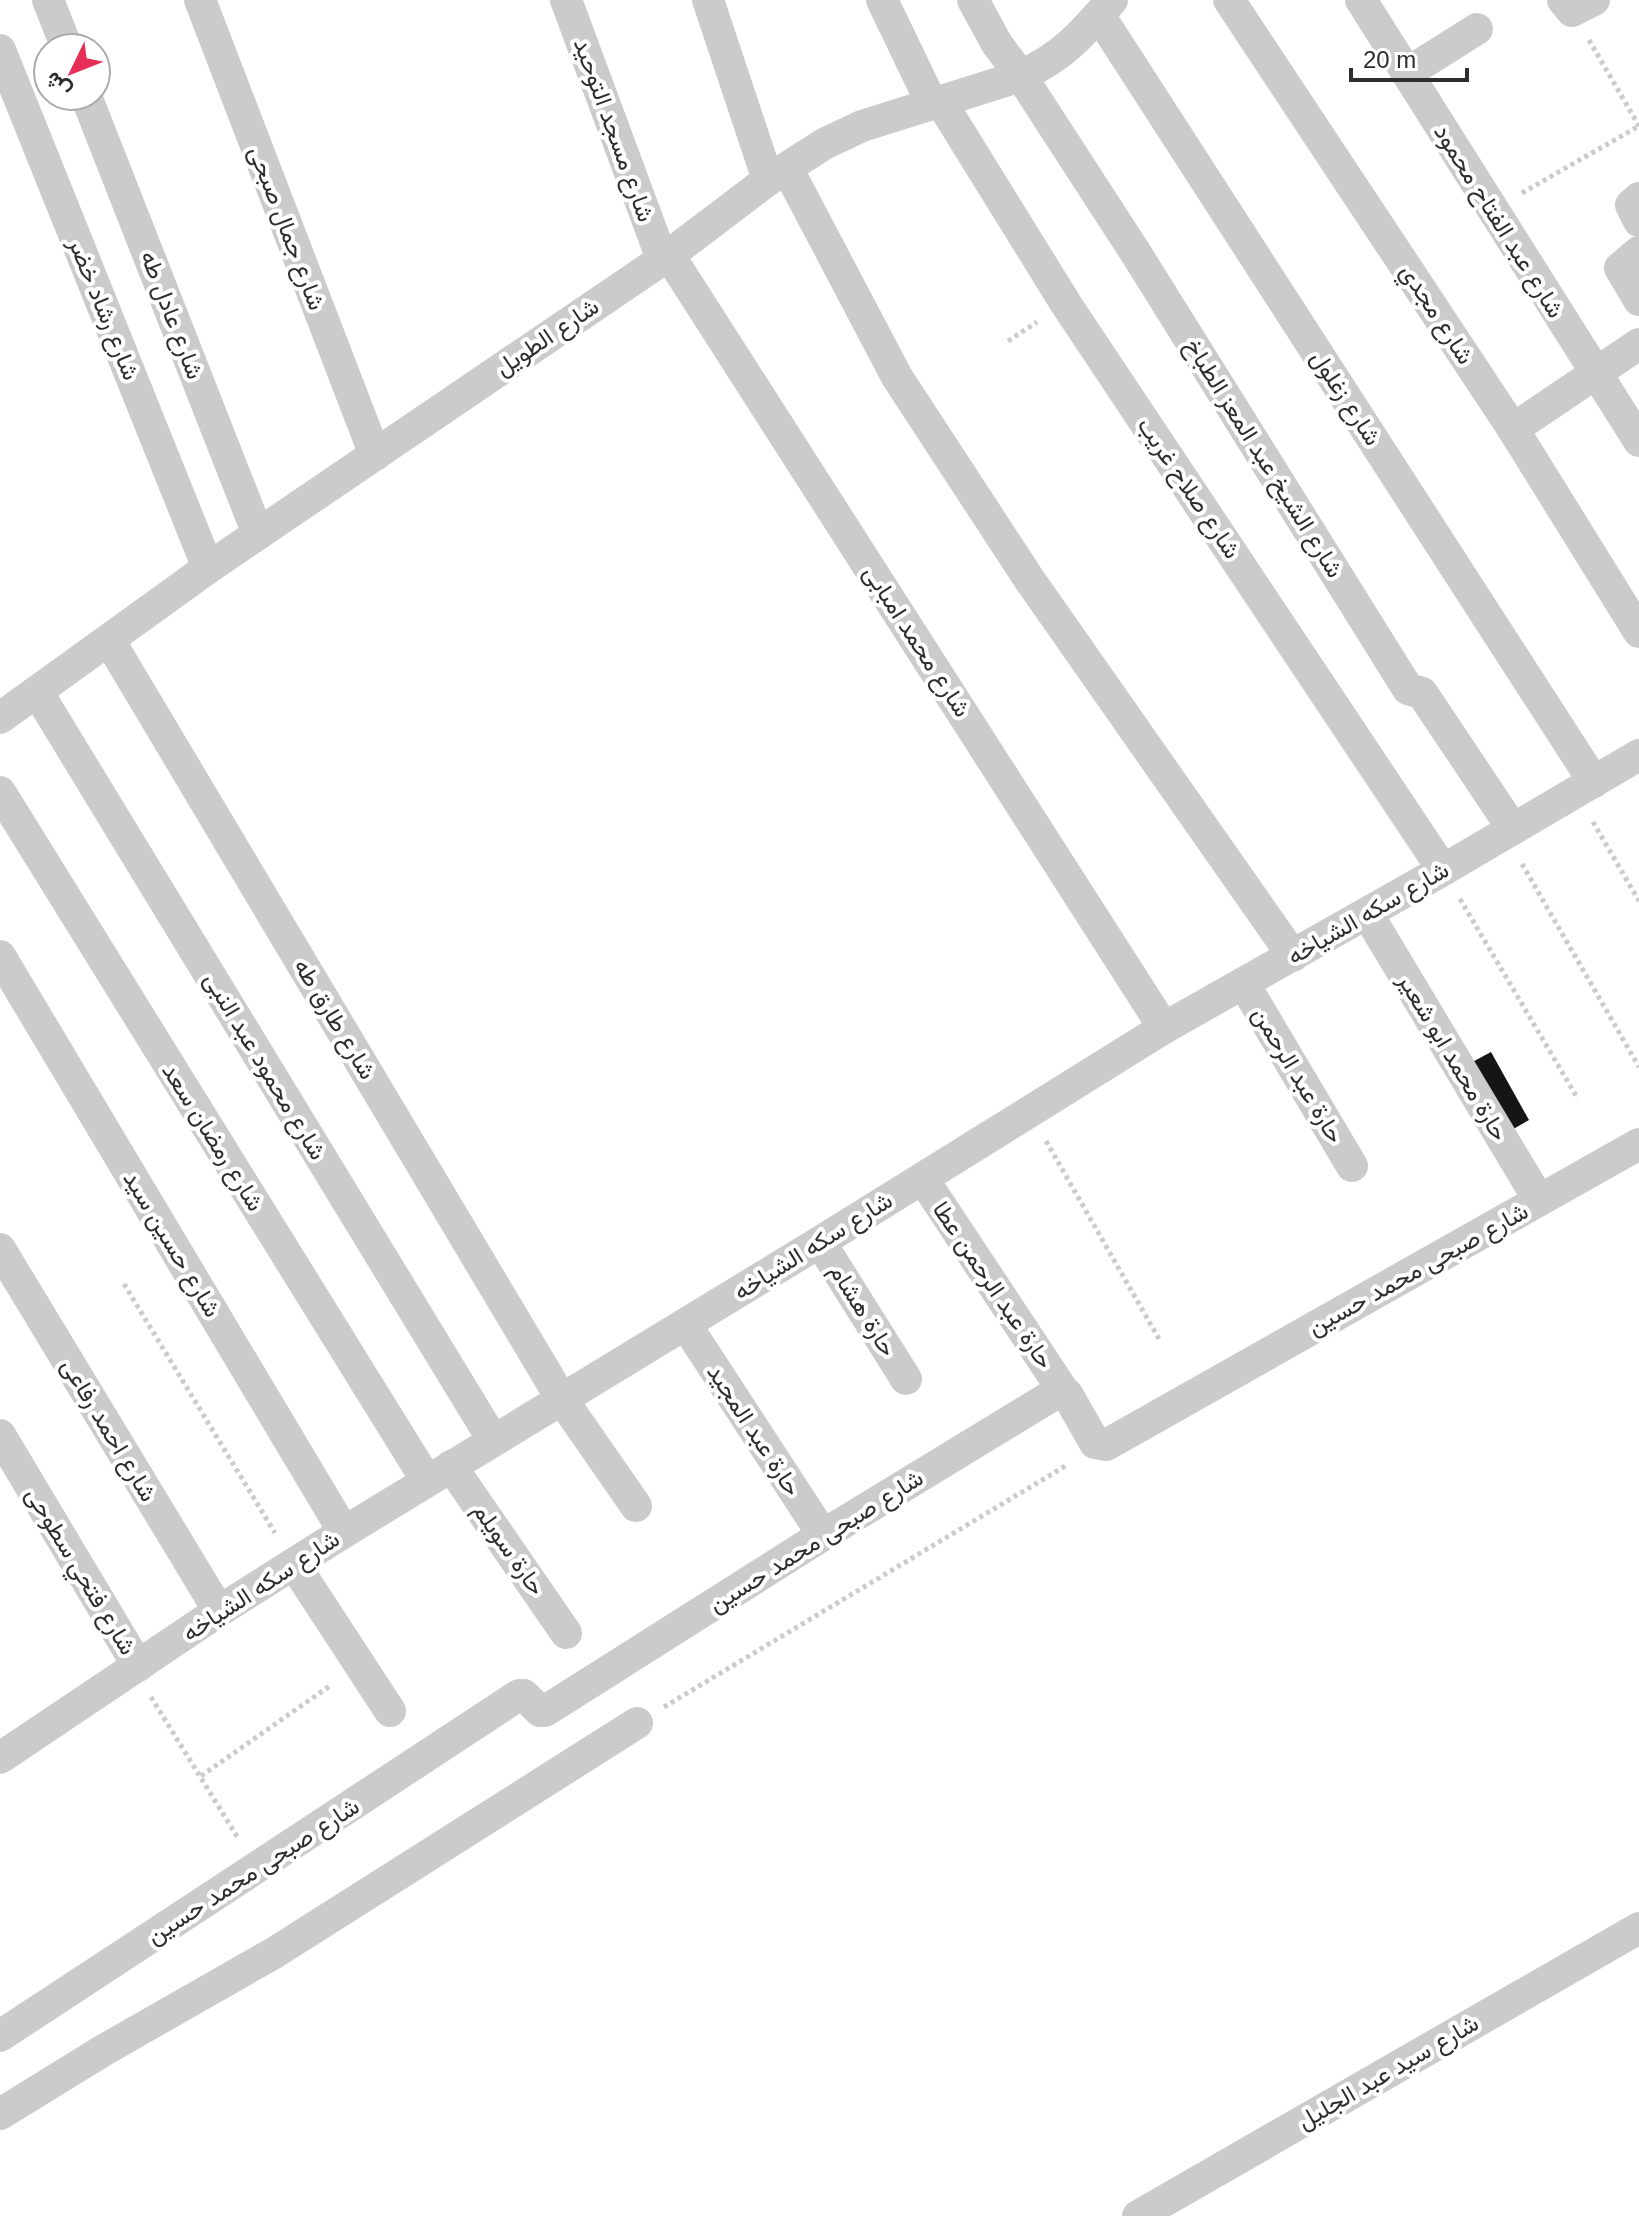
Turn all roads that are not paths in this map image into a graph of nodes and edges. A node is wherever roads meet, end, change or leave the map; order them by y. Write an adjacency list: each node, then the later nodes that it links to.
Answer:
1 (48, 0): 11 (street)
2 (200, 0): 27 (street, شارع جمال صبحى)
3 (566, 0): 21 (street, شارع مسجد التوحيد)
4 (708, 0): 17 (street)
5 (882, 0): 15 (street, شارع صلاح غريب)
6 (973, 0): 14 (street, شارع الشيخ عبد المعز الطباخ)
7 (1229, 0): 25 (street, شارع مجدي)
8 (1361, 0): 13 (street, شارع عبد الفتاح محمود)
9 (1105, 7): 14 (street, شارع الطويل); 35 (street, شارع زغلول)
10 (1477, 29): 13 (street)
11 (61, 32)
12 (0, 50): 29 (street, شارع رشاد خضر)
13 (1407, 73): 24 (street, شارع عبد الفتاح محمود)
14 (1021, 76): 15 (street, شارع الطويل); 37 (street, شارع الشيخ عبد المعز الطباخ)
15 (936, 103): 17 (street, شارع الطويل); 38 (street, شارع صلاح غريب)
16 (92, 112): 28 (street, شارع عادل طه)
17 (777, 174): 21 (street, شارع الطويل); 41 (street)
18 (1639, 198): 19 (street)
19 (1639, 221)
20 (1639, 252): 22 (street)
21 (666, 257): 27 (street, شارع الطويل); 43 (street, شارع محمد امبابى)
22 (1639, 300)
23 (1639, 344): 24 (street)
24 (1596, 374): 25 (street); 26 (street, شارع عبد الفتاح محمود)
25 (1513, 429): 30 (street, شارع مجدي)
26 (1639, 441)
27 (375, 455): 28 (street, شارع الطويل)
28 (258, 534): 29 (street, شارع الطويل)
29 (208, 568): 31 (street, شارع الطويل)
30 (1639, 632)
31 (109, 640): 32 (street, شارع الطويل); 53 (street, شارع طارق طه)
32 (38, 693): 33 (street, شارع الطويل); 55 (street, شارع محمود عبد النبى)
33 (0, 718)
34 (1639, 755): 35 (street, شارع سكه الشياخه)
35 (1585, 787): 37 (street, شارع سكه الشياخه)
36 (0, 792): 56 (street, شارع رمضان سعد)
37 (1509, 831): 38 (street, شارع سكه الشياخه)
38 (1443, 870): 39 (street, شارع سكه الشياخه)
39 (1367, 913): 41 (street, شارع سكه الشياخه); 47 (street, حارة محمد ابو شعير)
40 (0, 956): 58 (street, شارع حسين سيد)
41 (1293, 956): 42 (street, شارع سكه الشياخه)
42 (1244, 984): 43 (street, شارع سكه الشياخه); 45 (street, حارة عبد الرحمن)
43 (1164, 1028): 46 (street, شارع سكه الشياخه)
44 (1639, 1144): 47 (street, شارع صبحى محمد حسين)
45 (1352, 1166)
46 (923, 1179): 48 (street, شارع سكه الشياخه); 52 (street, حارة عبد الرحمن عطا)
47 (1539, 1200): 52 (street, شارع صبحى محمد حسين)
48 (820, 1242): 50 (street, شارع سكه الشياخه); 51 (street, حارة هشام)
49 (0, 1249): 61 (street, شارع احمد رفاعى)
50 (686, 1325): 53 (street, شارع سكه الشياخه); 59 (street, حارة عبد المجيد)
51 (906, 1379)
52 (1064, 1392): 59 (street, شارع صبحى محمد حسين)
53 (561, 1398): 55 (street, شارع سكه الشياخه); 57 (street, شارع طارق طه)
54 (0, 1435): 63 (street, شارع فتحي سطوحى)
55 (493, 1440): 56 (street, شارع سكه الشياخه)
56 (439, 1473): 58 (street, شارع سكه الشياخه); 62 (street, حارة سويلم)
57 (636, 1506)
58 (344, 1532): 60 (street, شارع سكه الشياخه)
59 (823, 1535): 68 (street, شارع صبحى محمد حسين)
60 (294, 1564): 61 (street, شارع سكه الشياخه); 64 (street)
61 (219, 1611): 63 (street, شارع سكه الشياخه)
62 (566, 1633)
63 (136, 1667): 66 (street, شارع سكه الشياخه)
64 (390, 1711)
65 (637, 1723): 69 (street)
66 (0, 1758)
67 (1639, 1928): 70 (street, شارع سيد عبد الجليل)
68 (0, 2036)
69 (0, 2114)
70 (1138, 2216)

